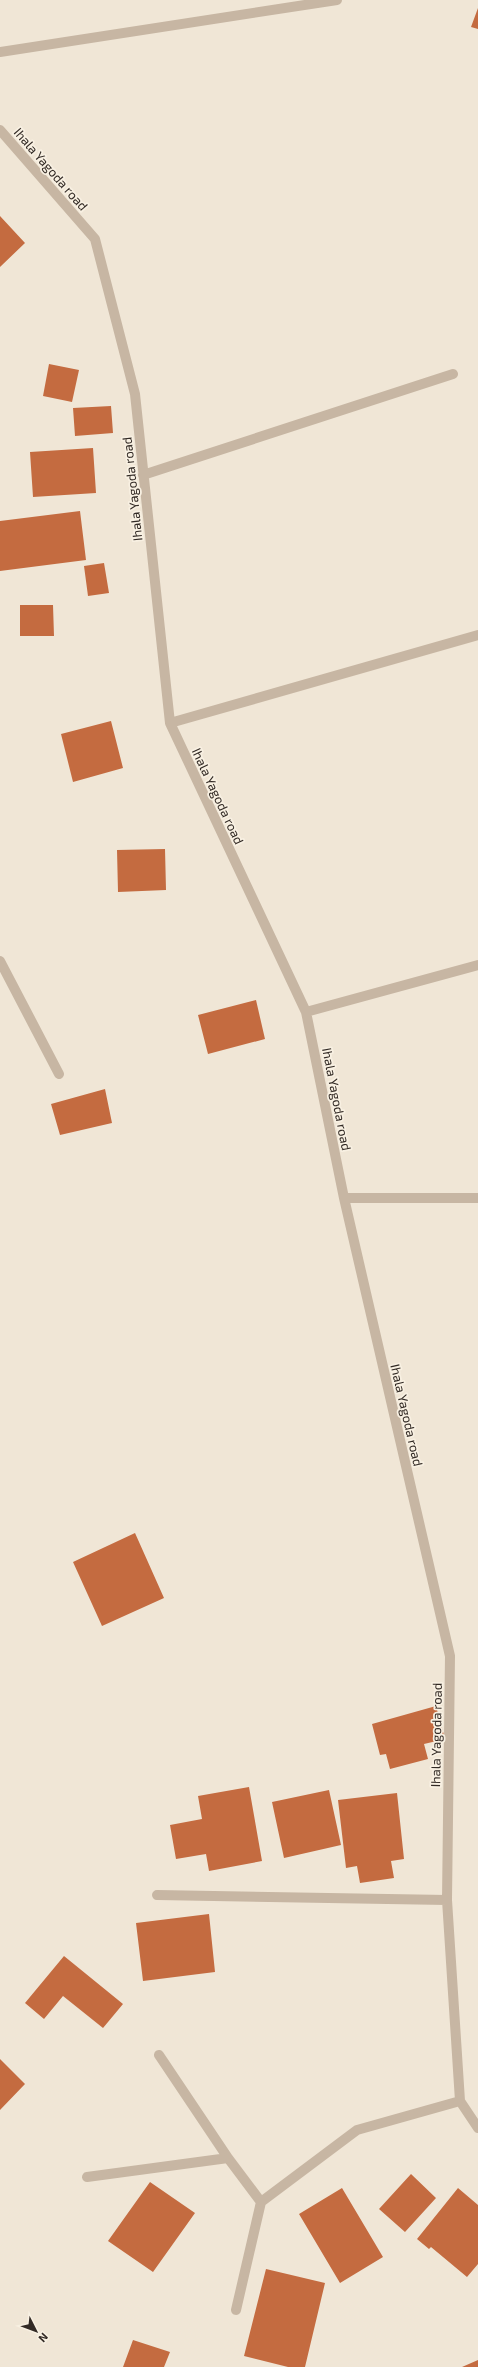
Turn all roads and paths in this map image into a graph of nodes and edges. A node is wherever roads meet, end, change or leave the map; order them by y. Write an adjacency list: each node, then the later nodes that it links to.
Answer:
1 (337, 0): 2 (street)
2 (0, 52)
3 (0, 130): 5 (street, Ihala Yagoda road)
4 (453, 374): 5 (street)
5 (143, 475): 7 (street, Ihala Yagoda road)
6 (478, 635): 7 (street)
7 (170, 723): 10 (street, Ihala Yagoda road)
8 (0, 961): 11 (street)
9 (478, 964): 10 (street)
10 (306, 1012): 12 (street, Ihala Yagoda road)
11 (59, 1074)
12 (344, 1198): 13 (street); 15 (street, Ihala Yagoda road)
13 (478, 1198)
14 (157, 1895): 15 (street)
15 (447, 1900): 17 (street, Ihala Yagoda road)
16 (159, 2055): 19 (street)
17 (460, 2101): 18 (street, Ihala Yagoda road); 21 (street)
18 (478, 2128)
19 (228, 2158): 20 (street); 21 (street)
20 (87, 2178)
21 (261, 2202): 22 (street)
22 (236, 2310)

